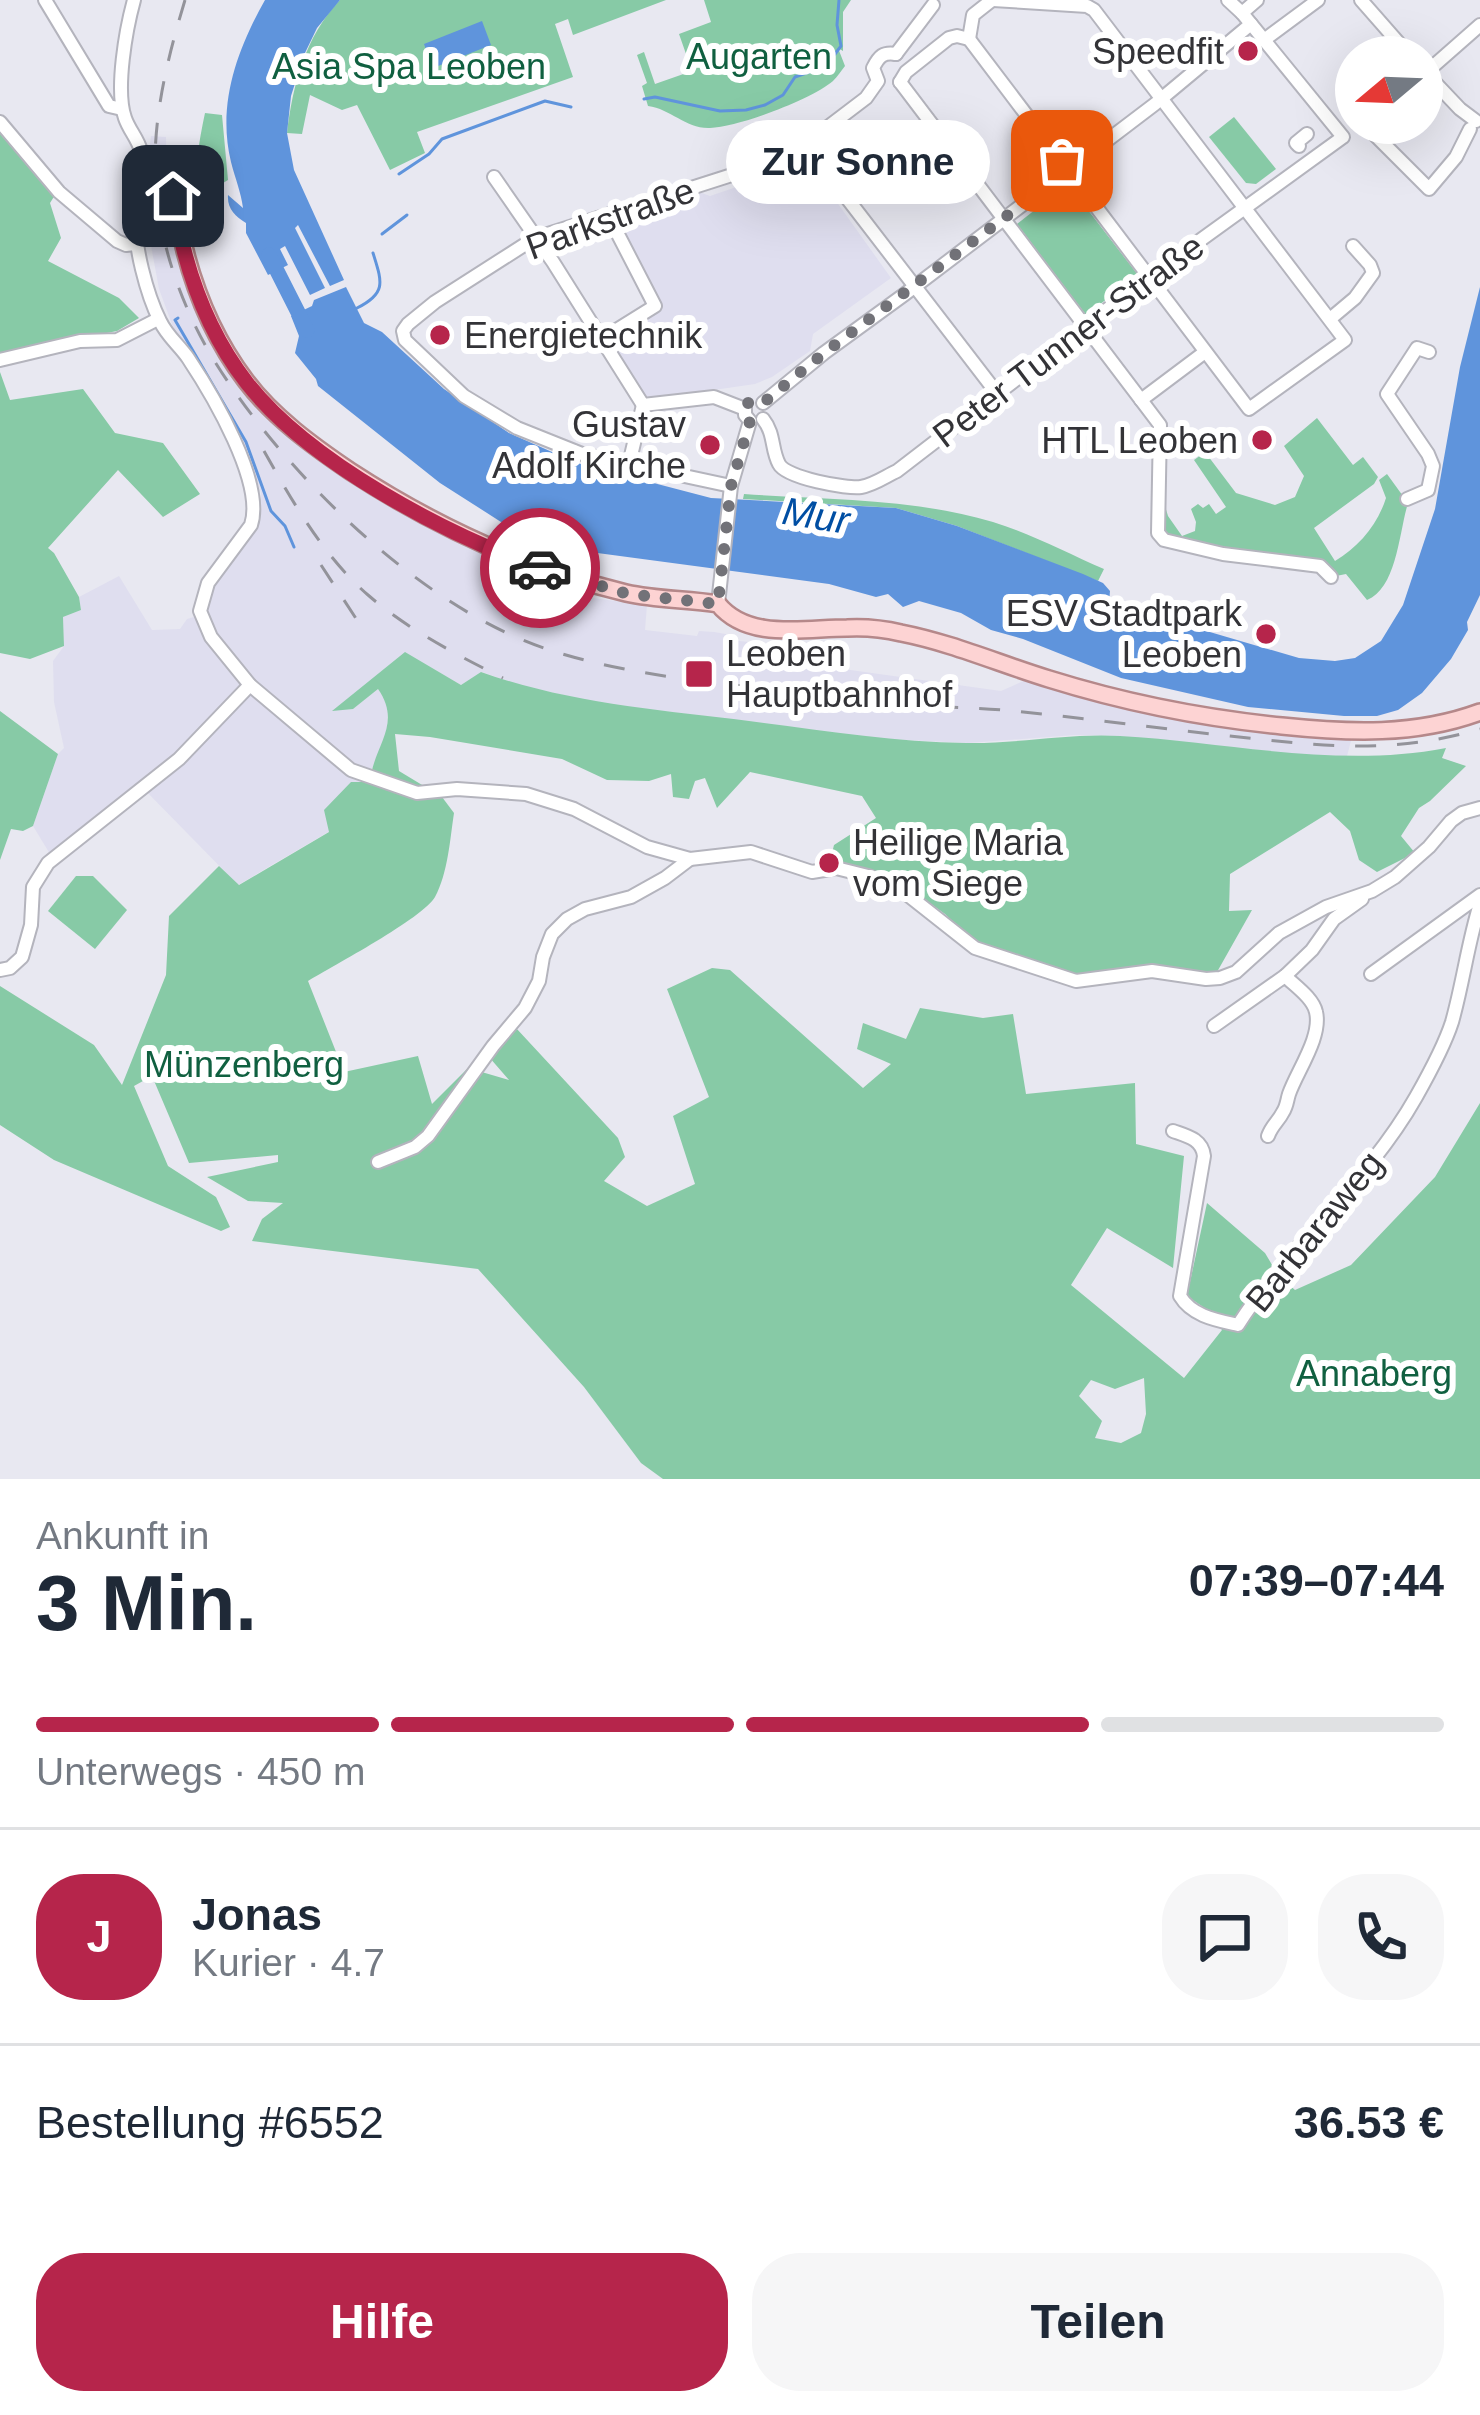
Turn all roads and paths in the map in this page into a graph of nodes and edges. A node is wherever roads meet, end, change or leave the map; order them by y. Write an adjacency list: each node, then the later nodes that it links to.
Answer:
1 (45, 0): 20 (street)
2 (134, 0): 20 (street)
3 (993, 0): 12 (street); 19 (street)
4 (1228, 0): 9 (street)
5 (1257, 0): 9 (street)
6 (1318, 0): 13 (street)
7 (1361, 0): 11 (street)
8 (933, 5): 14 (street)
9 (1245, 23): 13 (street); 19 (street)
10 (1480, 25): 15 (street)
11 (1393, 36)
12 (969, 39): 16 (street); 27 (street)
13 (1265, 41): 22 (street)
14 (896, 54): 16 (street); 17 (street, Parkstraße)
15 (1443, 56)
16 (903, 77): 17 (street); 31 (street)
17 (878, 81): 25 (street, Parkstraße)
18 (1443, 92): 24 (street)
19 (1168, 94): 27 (street); 29 (street)
20 (122, 109): 33 (street)
21 (0, 122): 33 (street)
22 (1335, 131)
23 (1335, 139): 29 (street, Peter Tunner-Straße)
24 (1384, 144)
25 (816, 151): 30 (street, Parkstraße); 36 (street)
26 (171, 168): 52 (main road)
27 (1068, 170): 31 (street); 35 (street)
28 (494, 177): 32 (street)
29 (1244, 207): 35 (street, Peter Tunner-Straße); 38 (street)
30 (608, 215): 32 (street, Parkstraße); 40 (street)
31 (1003, 220): 36 (street); 39 (street)
32 (535, 238): 40 (street); 48 (street, Parkstraße)
33 (135, 244): 37 (street)
34 (1353, 246): 38 (street)
35 (1148, 278): 39 (street, Peter Tunner-Straße); 41 (street)
36 (915, 287): 44 (street); 47 (street)
37 (158, 319): 43 (street); 53 (street)
38 (1330, 319): 41 (street)
39 (1085, 328): 44 (street, Peter Tunner-Straße); 45 (street)
40 (602, 339): 46 (street)
41 (1205, 352): 45 (street)
42 (1429, 352): 50 (street)
43 (0, 359)
44 (997, 392): 47 (street, Peter Tunner-Straße)
45 (1141, 400): 51 (street)
46 (643, 405): 47 (street); 48 (street)
47 (753, 416): 49 (street)
48 (629, 464): 49 (street)
49 (731, 490): 52 (street)
50 (1407, 499)
51 (1331, 577)
52 (718, 604): 54 (main road)
53 (250, 685): 56 (street); 59 (street)
54 (1480, 712)
55 (1480, 808): 57 (street)
56 (690, 859): 57 (street); 65 (street)
57 (1372, 891): 61 (street)
58 (1480, 899): 60 (street, Barbaraweg); 63 (street, Barbaraweg)
59 (0, 970)
60 (1371, 974)
61 (1285, 976): 62 (street); 64 (street)
62 (1214, 1026)
63 (1173, 1131)
64 (1268, 1136)
65 (378, 1162)

